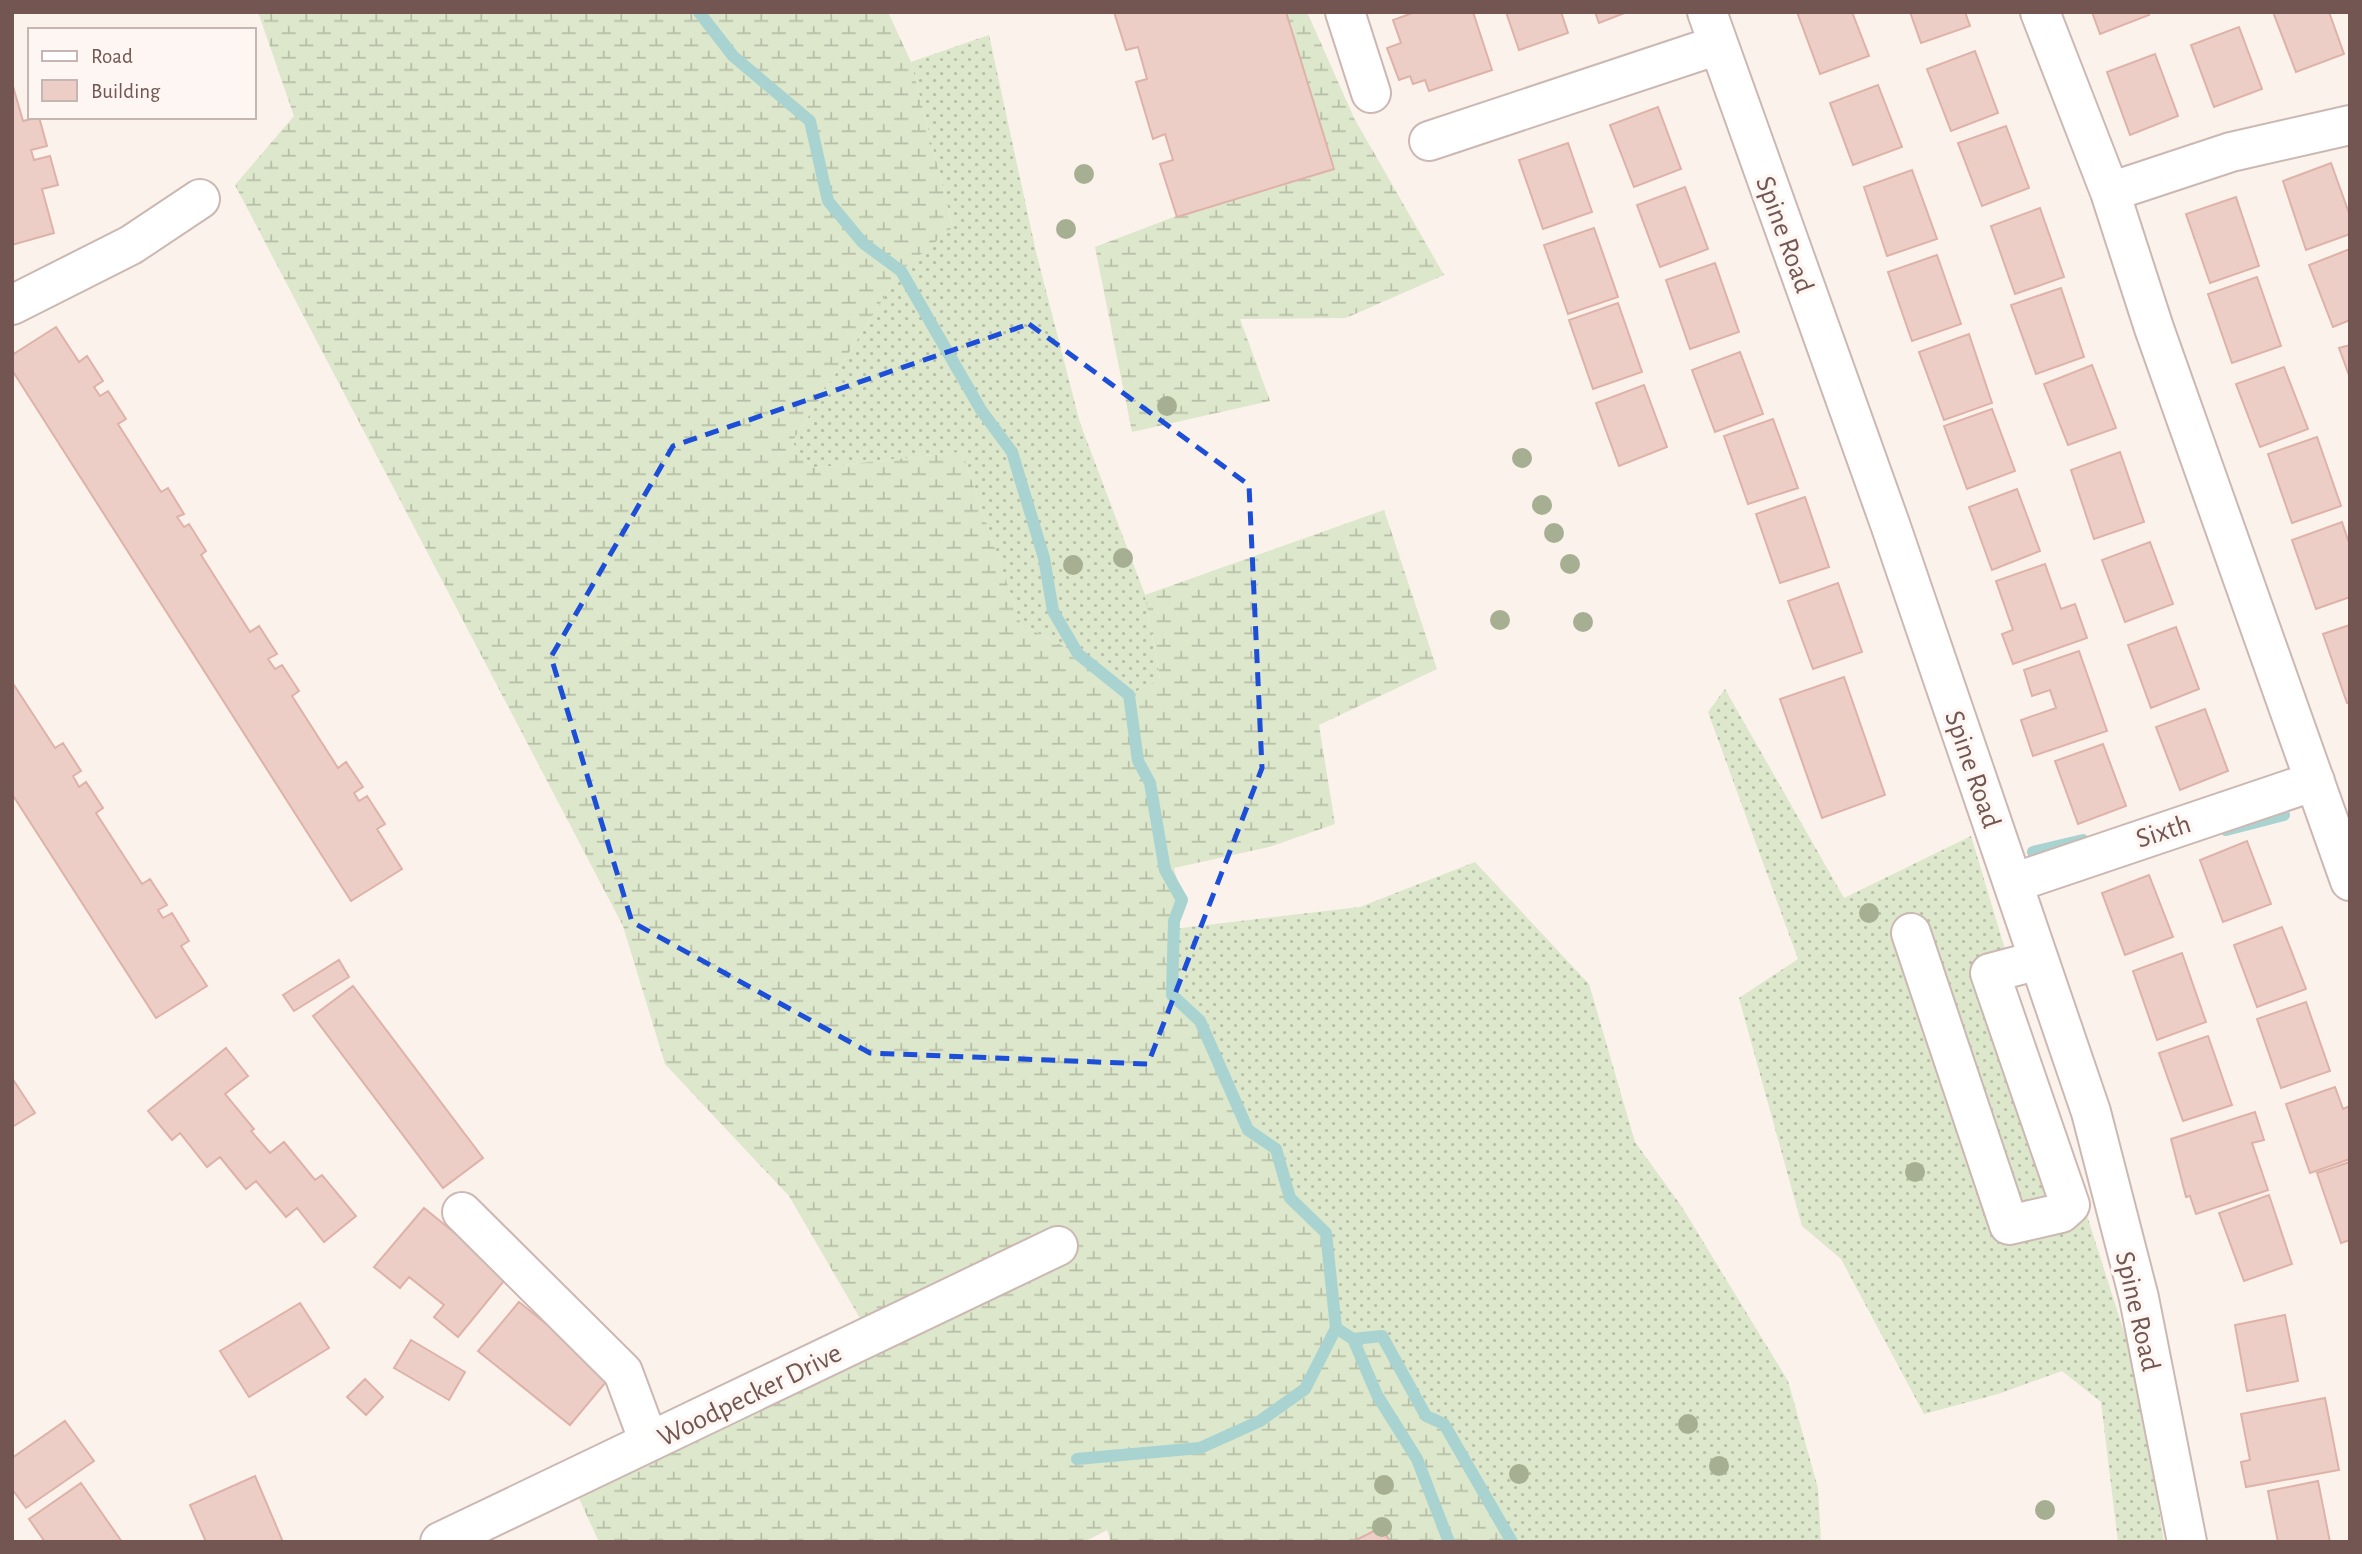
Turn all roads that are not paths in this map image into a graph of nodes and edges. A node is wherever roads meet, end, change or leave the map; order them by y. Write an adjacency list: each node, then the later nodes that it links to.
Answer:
1 (1345, 12): 4 (street)
2 (2040, 12): 7 (street)
3 (1712, 29): 6 (street); 12 (street, Spine Road)
4 (1371, 93)
5 (2350, 125): 7 (street)
6 (1429, 141)
7 (2109, 192): 10 (street)
8 (200, 199): 9 (street)
9 (12, 305)
10 (2315, 781): 11 (street); 12 (street, Sixth)
11 (2350, 881)
12 (2013, 883): 14 (street, Spine Road)
13 (1911, 933): 14 (street)
14 (2039, 960): 19 (street, Spine Road)
15 (462, 1212): 17 (street)
16 (1058, 1246): 17 (street, Woodpecker Drive)
17 (649, 1441): 18 (street, Woodpecker Drive)
18 (440, 1542)
19 (2187, 1542)

